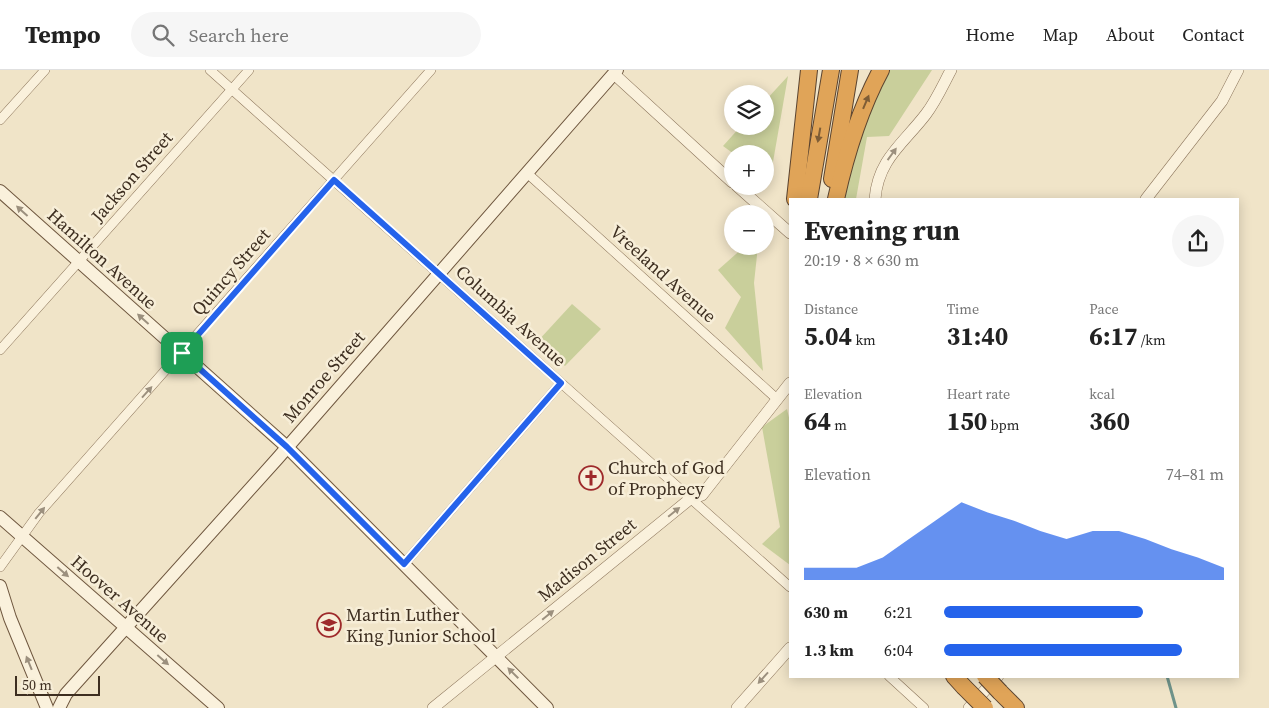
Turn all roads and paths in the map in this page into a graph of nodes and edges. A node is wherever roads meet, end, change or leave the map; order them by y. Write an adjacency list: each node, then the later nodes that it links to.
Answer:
1 (45, 70): 13 (street)
2 (210, 70): 12 (street, Columbia Avenue)
3 (248, 70): 12 (street, Jackson Street)
4 (431, 70): 16 (street, Quincy Street)
5 (809, 70): 19 (highway)
6 (831, 70): 20 (highway, one-way to 20)
7 (850, 70): 21 (highway)
8 (881, 70): 22 (highway, one-way to 8)
9 (951, 70): 23 (street, one-way to 9)
10 (1238, 70): 24 (street)
11 (613, 71): 14 (main road, Monroe Street); 15 (street)
12 (231, 89): 16 (street, Columbia Avenue); 26 (street, Jackson Street)
13 (0, 120)
14 (527, 173): 27 (main road, Monroe Street); 32 (street, Vreeland Avenue)
15 (724, 175)
16 (334, 180): 27 (street, Columbia Avenue); 29 (street, Quincy Street)
17 (0, 191): 26 (main road, Hamilton Avenue, one-way to 17)
18 (747, 195): 25 (street)
19 (795, 198)
20 (809, 198)
21 (829, 198)
22 (836, 198)
23 (875, 198)
24 (1147, 198)
25 (789, 232)
26 (79, 262): 28 (street, Jackson Street); 29 (main road, Hamilton Avenue, one-way to 26)
27 (439, 273): 30 (street, Columbia Avenue); 33 (main road, Monroe Street)
28 (0, 350)
29 (182, 353): 33 (main road, Hamilton Avenue); 36 (street, Quincy Street, one-way to 29)
30 (561, 383): 34 (street, Columbia Avenue); 37 (street)
31 (789, 384): 32 (street, Madison Street)
32 (777, 400): 34 (street, Madison Street)
33 (287, 447): 37 (main road, Hamilton Avenue); 42 (main road, Monroe Street)
34 (690, 499): 40 (street, Columbia Avenue); 45 (street, Madison Street, one-way to 34)
35 (0, 517): 36 (main road, Hoover Avenue)
36 (22, 536): 38 (street, Quincy Street); 42 (main road, Hoover Avenue, one-way to 42)
37 (404, 564): 45 (main road, Hamilton Avenue)
38 (0, 566)
39 (0, 586): 43 (main road)
40 (789, 586)
41 (0, 602): 43 (main road)
42 (126, 628): 50 (main road, Monroe Street); 51 (main road, Hoover Avenue, one-way to 51)
43 (19, 639): 49 (main road, one-way to 43)
44 (789, 649): 54 (street, one-way to 54)
45 (497, 656): 52 (street, Madison Street); 53 (main road, Hamilton Avenue, one-way to 45)
46 (891, 678): 55 (street)
47 (959, 682): 57 (highway, bridge)
48 (999, 684): 56 (street); 58 (highway)
49 (47, 708)
50 (59, 708)
51 (218, 708)
52 (432, 708)
53 (547, 708)
54 (737, 708)
55 (924, 708)
56 (970, 708)
57 (985, 708)
58 (1016, 708)

